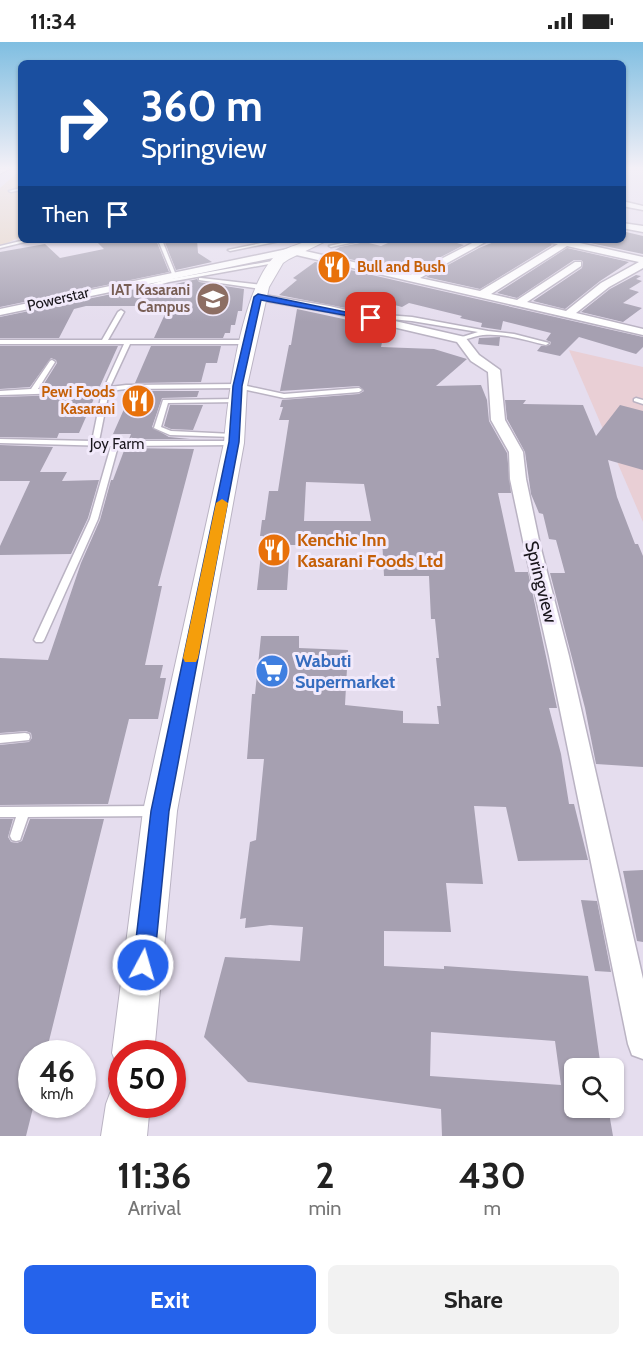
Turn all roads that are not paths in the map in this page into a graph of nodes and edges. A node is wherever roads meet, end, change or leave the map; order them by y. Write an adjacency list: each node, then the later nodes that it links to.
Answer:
1 (626, 226): 2 (street)
2 (643, 230)
3 (18, 243): 8 (lane)
4 (161, 243): 13 (lane)
5 (327, 243): 10 (main road)
6 (479, 243): 15 (street)
7 (566, 243): 11 (street); 18 (street)
8 (0, 247)
9 (230, 250): 10 (lane)
10 (284, 251): 13 (street, Powerstar); 14 (lane); 15 (street); 17 (main road)
11 (643, 262): 22 (street)
12 (578, 264): 19 (street)
13 (168, 277): 14 (lane); 16 (lane); 20 (street, Powerstar)
14 (196, 278): 17 (lane)
15 (412, 278): 18 (street)
16 (141, 288)
17 (260, 292): 23 (street); 29 (main road)
18 (480, 296): 19 (street)
19 (517, 304): 22 (street)
20 (0, 312)
21 (121, 312): 28 (lane)
22 (569, 314): 25 (street)
23 (359, 315): 24 (lane); 26 (street)
24 (486, 332): 26 (lane); 31 (lane)
25 (643, 332)
26 (461, 339): 50 (street, Springview)
27 (0, 342): 28 (lane)
28 (104, 342): 30 (lane)
29 (247, 342): 30 (lane); 37 (main road)
30 (127, 343): 33 (lane)
31 (546, 343)
32 (52, 362): 35 (lane)
33 (106, 390): 35 (lane); 37 (lane); 40 (lane)
34 (359, 390): 37 (lane)
35 (33, 391): 36 (lane)
36 (0, 393)
37 (238, 394): 38 (main road); 38 (lane)
38 (233, 439): 41 (lane, Joy Farm); 45 (main road)
39 (0, 441): 40 (lane, Joy Farm)
40 (95, 444): 41 (lane, Joy Farm)
41 (115, 444): 42 (lane)
42 (39, 640)
43 (25, 737): 44 (lane)
44 (0, 738)
45 (160, 811): 47 (lane); 49 (main road)
46 (0, 812): 47 (lane)
47 (24, 812): 48 (lane)
48 (16, 836)
49 (135, 1040)
50 (643, 1044)
51 (126, 1118): 52 (main road)
52 (124, 1136)

